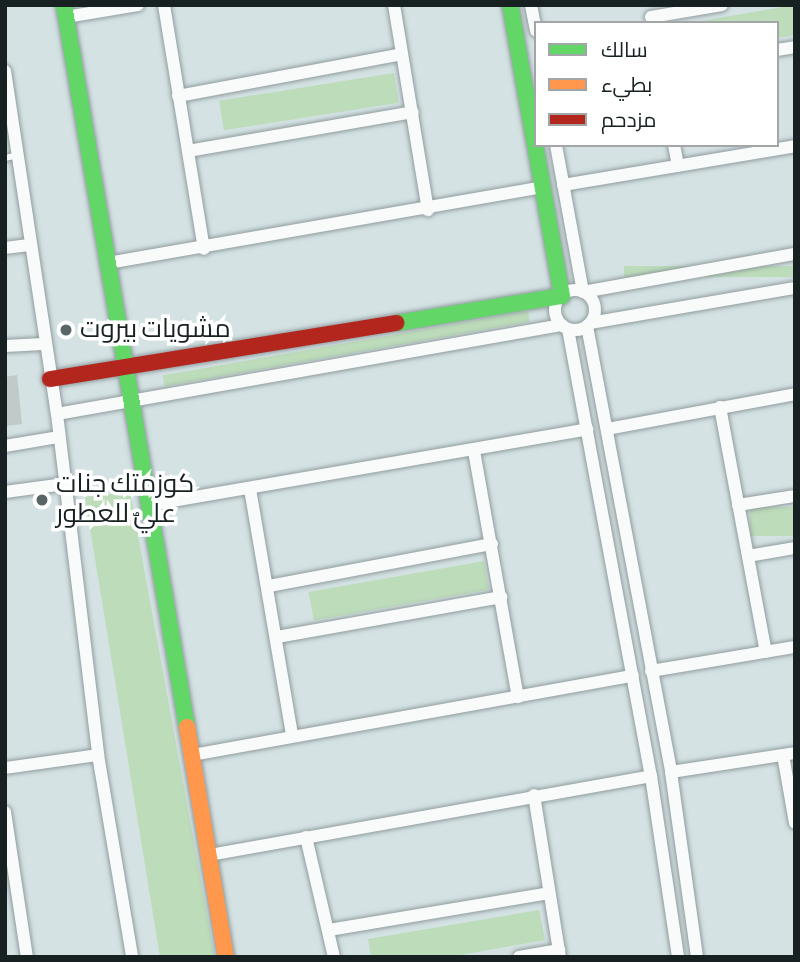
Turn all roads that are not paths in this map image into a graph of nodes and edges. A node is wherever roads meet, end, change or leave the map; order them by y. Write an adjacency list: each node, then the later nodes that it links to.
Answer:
1 (138, 5): 6 (street)
2 (164, 5): 10 (street)
3 (394, 5): 8 (street)
4 (510, 5): 12 (street)
5 (722, 5): 7 (street)
6 (65, 11): 27 (street)
7 (651, 15)
8 (402, 54): 10 (street); 11 (street)
9 (5, 72): 18 (street)
10 (178, 96): 17 (street)
11 (413, 112): 17 (street); 22 (street)
12 (534, 142)
13 (795, 146): 19 (street)
14 (535, 147): 21 (street)
15 (556, 147): 20 (street)
16 (674, 147): 19 (street)
17 (188, 151): 25 (street)
18 (12, 157): 23 (street)
19 (678, 166): 20 (street)
20 (563, 185): 29 (street)
21 (542, 187): 22 (street); 30 (street)
22 (428, 210): 25 (street)
23 (29, 245): 24 (street); 33 (street)
24 (5, 248)
25 (204, 249): 27 (street)
26 (795, 254): 29 (street)
27 (108, 263): 35 (street)
28 (795, 288): 31 (street)
29 (583, 292): 30 (street); 31 (street)
30 (562, 296): 32 (street); 35 (street)
31 (589, 324): 32 (street); 42 (street)
32 (565, 327): 38 (street); 41 (street)
33 (43, 344): 34 (street); 36 (street)
34 (5, 346)
35 (126, 369): 36 (street); 38 (street)
36 (50, 379): 40 (street)
37 (795, 394): 39 (street)
38 (132, 404): 40 (street); 50 (street)
39 (720, 407): 42 (street); 51 (street)
40 (57, 414): 43 (street)
41 (587, 429): 45 (street); 61 (street)
42 (607, 429): 60 (street)
43 (59, 437): 44 (street); 46 (street)
44 (5, 446)
45 (474, 452): 47 (street); 52 (street)
46 (64, 484): 48 (street); 65 (street)
47 (250, 489): 50 (street); 55 (street)
48 (5, 492)
49 (795, 496): 51 (street)
50 (149, 505): 66 (street)
51 (738, 505): 54 (street)
52 (492, 544): 55 (street); 56 (street)
53 (795, 548): 54 (street)
54 (748, 556): 59 (street)
55 (269, 586): 57 (street)
56 (501, 597): 57 (street); 62 (street)
57 (277, 637): 63 (street)
58 (795, 647): 59 (street)
59 (766, 652): 60 (street)
60 (651, 671): 68 (street)
61 (633, 676): 62 (street); 69 (street)
62 (518, 697): 63 (street)
63 (292, 736): 66 (street)
64 (789, 754): 68 (street); 72 (street)
65 (98, 755): 67 (street); 79 (street)
66 (192, 755): 74 (street)
67 (5, 768)
68 (671, 772): 84 (street)
69 (651, 776): 70 (street); 83 (street)
70 (534, 795): 73 (street); 75 (street)
71 (5, 812): 78 (street)
72 (795, 823)
73 (306, 836): 74 (street); 76 (street)
74 (209, 855): 80 (street)
75 (549, 893): 76 (street); 77 (street)
76 (329, 930): 81 (street)
77 (560, 953): 82 (street)
78 (27, 957)
79 (132, 957)
80 (226, 957)
81 (334, 957)
82 (519, 957)
83 (678, 957)
84 (697, 957)

